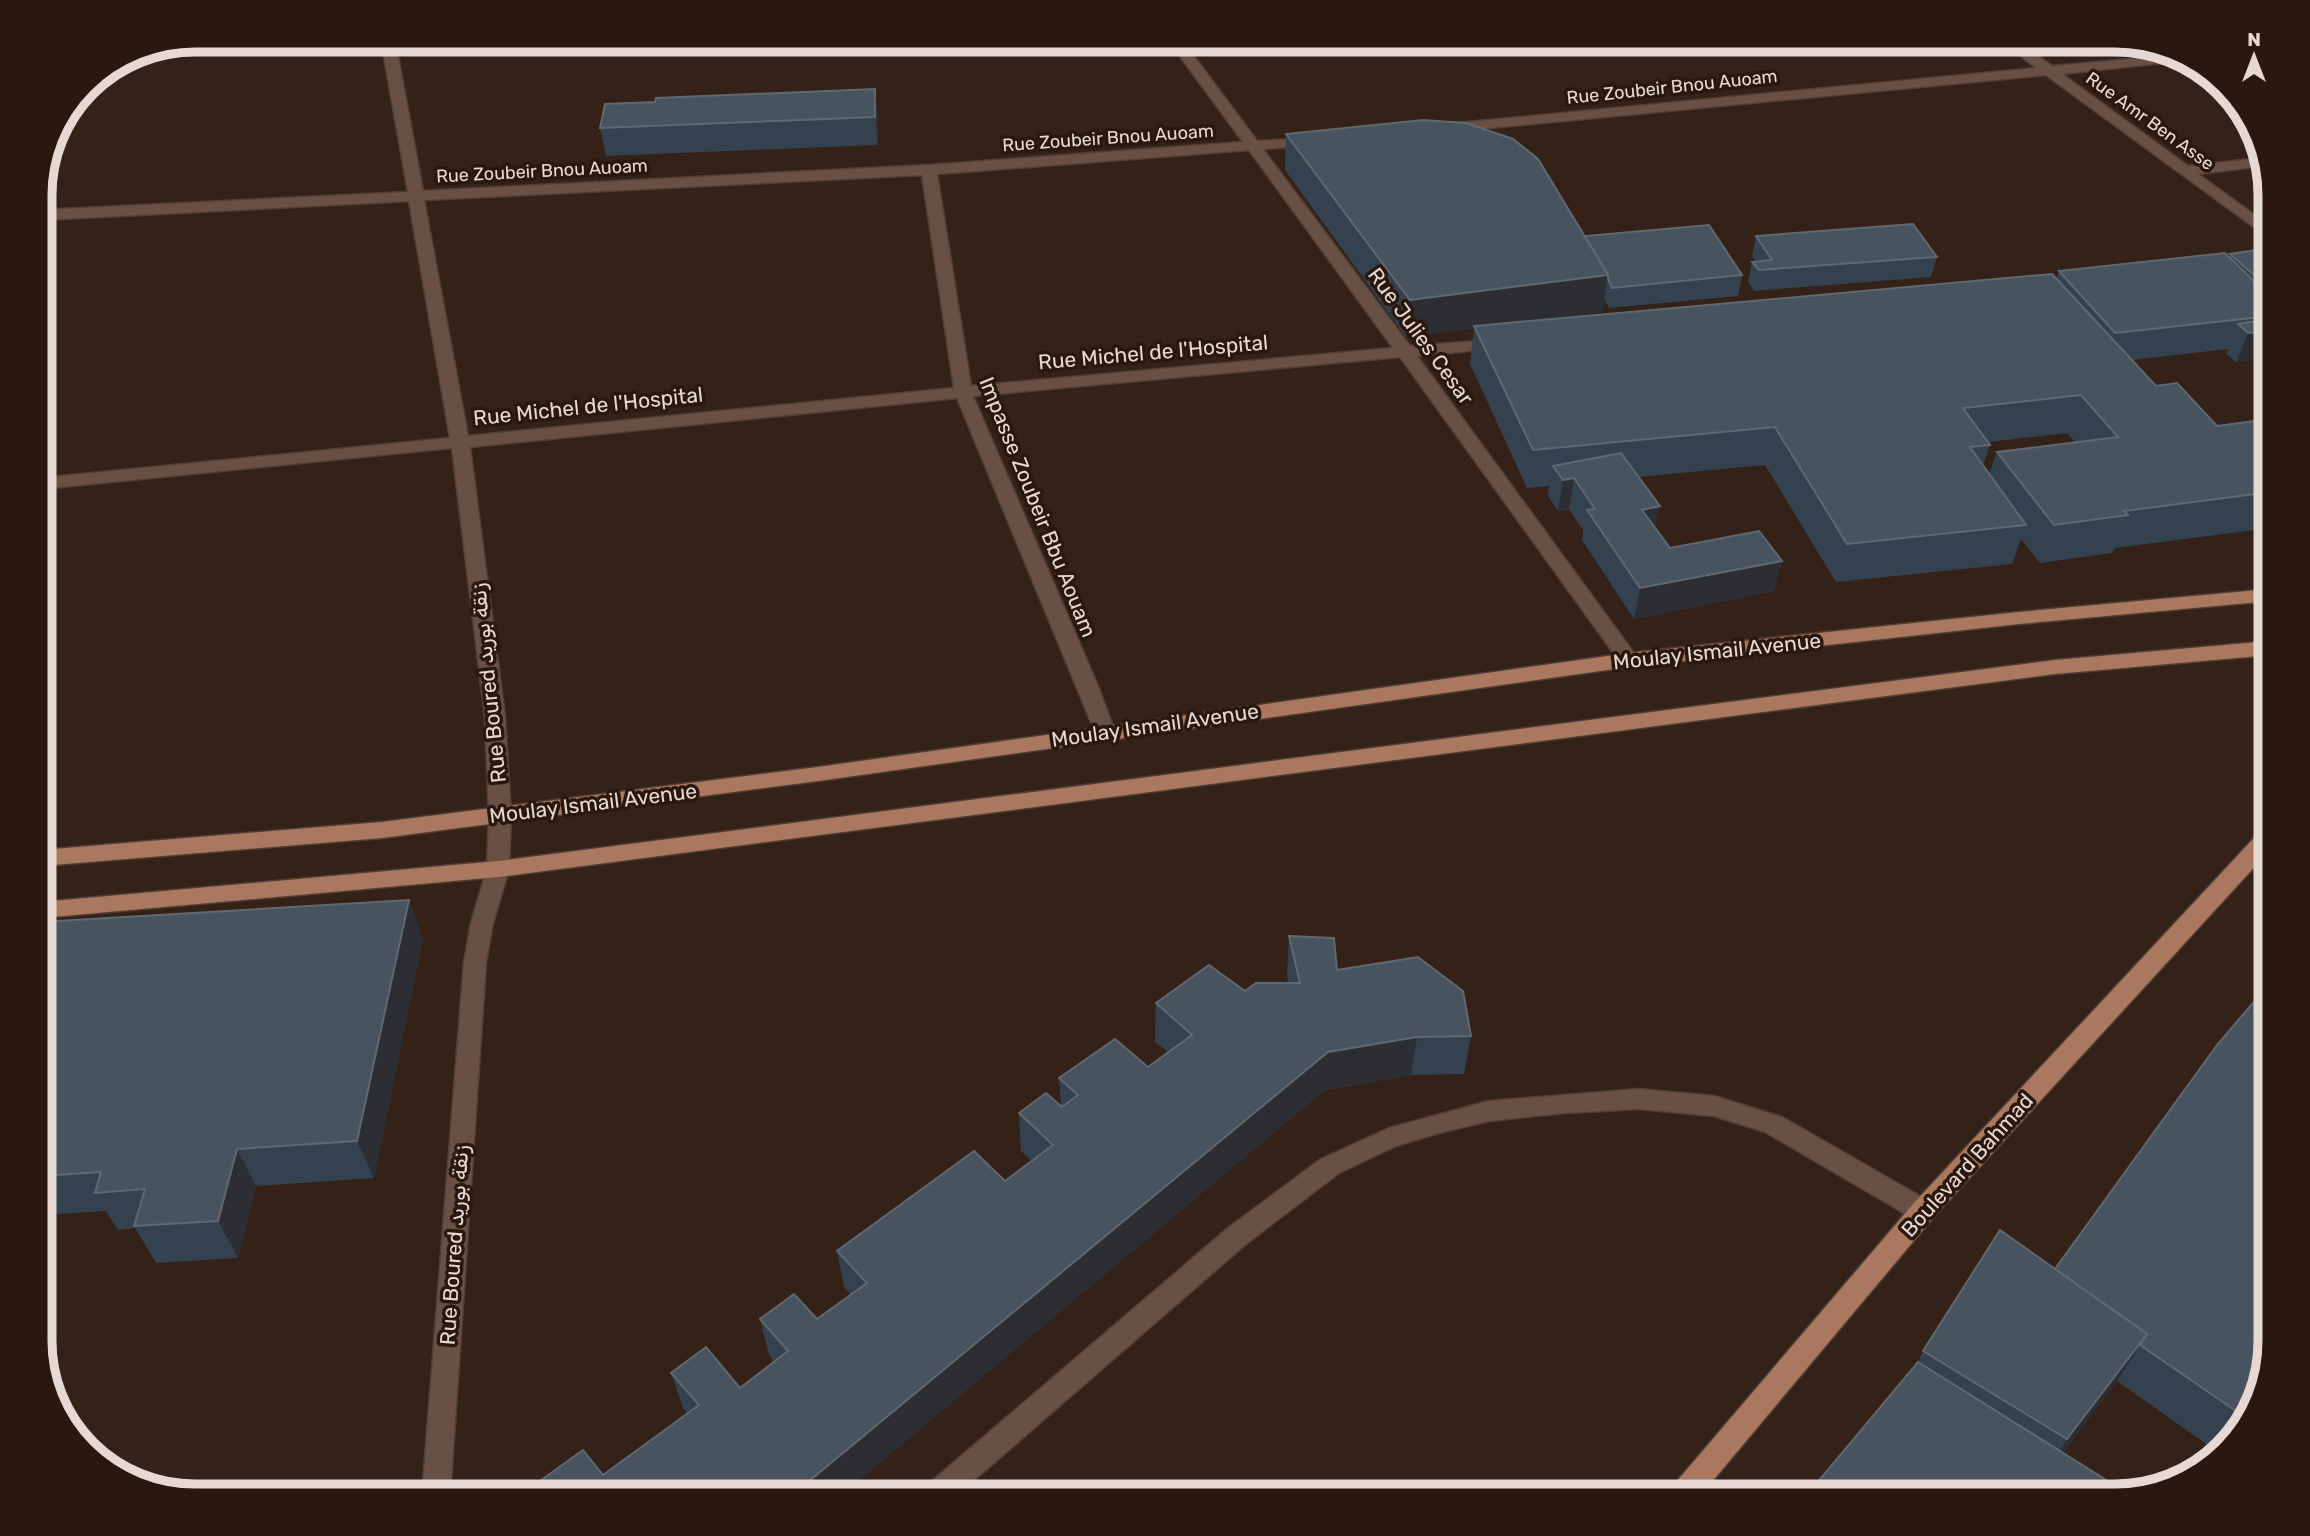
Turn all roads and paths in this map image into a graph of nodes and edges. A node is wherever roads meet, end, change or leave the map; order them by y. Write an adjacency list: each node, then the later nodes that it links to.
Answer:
1 (390, 52): 12 (street, Rue Boured زنقة بوريد)
2 (1184, 52): 8 (street, Rue Julies Cesar)
3 (2023, 52): 5 (street, Rue Amr Ben Asse)
4 (2161, 60): 5 (street, Rue Zoubeir Bnou Auoam)
5 (2049, 71): 6 (street, Rue Zoubeir Bnou Auoam); 11 (street, Rue Amr Ben Asse)
6 (1430, 130)
7 (1335, 139): 8 (street, Rue Zoubeir Bnou Auoam)
8 (1253, 147): 10 (street, Rue Zoubeir Bnou Auoam); 16 (street, Rue Julies Cesar)
9 (2254, 163): 11 (street)
10 (929, 170): 12 (street, Rue Zoubeir Bnou Auoam); 17 (street, Impasse Zoubeir Bbu Aouam)
11 (2185, 171): 14 (street, Rue Amr Ben Asse)
12 (416, 197): 13 (street, Rue Zoubeir Bnou Auoam); 18 (street, Rue Boured زنقة بوريد)
13 (53, 214)
14 (2258, 225)
15 (1514, 341): 16 (street, Rue Michel de l'Hospital)
16 (1404, 352): 17 (street, Rue Michel de l'Hospital); 22 (street, Rue Julies Cesar)
17 (963, 392): 18 (street, Rue Michel de l'Hospital); 23 (street, Impasse Zoubeir Bbu Aouam)
18 (460, 442): 19 (street, Rue Michel de l'Hospital); 24 (street, Rue Boured زنقة بوريد)
19 (53, 483)
20 (2258, 596): 22 (main road, Moulay Ismail Avenue)
21 (2258, 649): 27 (main road)
22 (1629, 660): 23 (main road, Moulay Ismail Avenue)
23 (1105, 732): 24 (main road, Moulay Ismail Avenue)
24 (500, 816): 26 (main road, Moulay Ismail Avenue); 27 (street, Rue Boured زنقة بوريد)
25 (2258, 851): 29 (main road, Boulevard Bahmad)
26 (53, 857)
27 (498, 869): 28 (main road); 30 (street, Rue Boured زنقة بوريد)
28 (53, 909)
29 (1923, 1211): 31 (street); 32 (main road, Boulevard Bahmad)
30 (437, 1484)
31 (949, 1484)
32 (1692, 1484)

